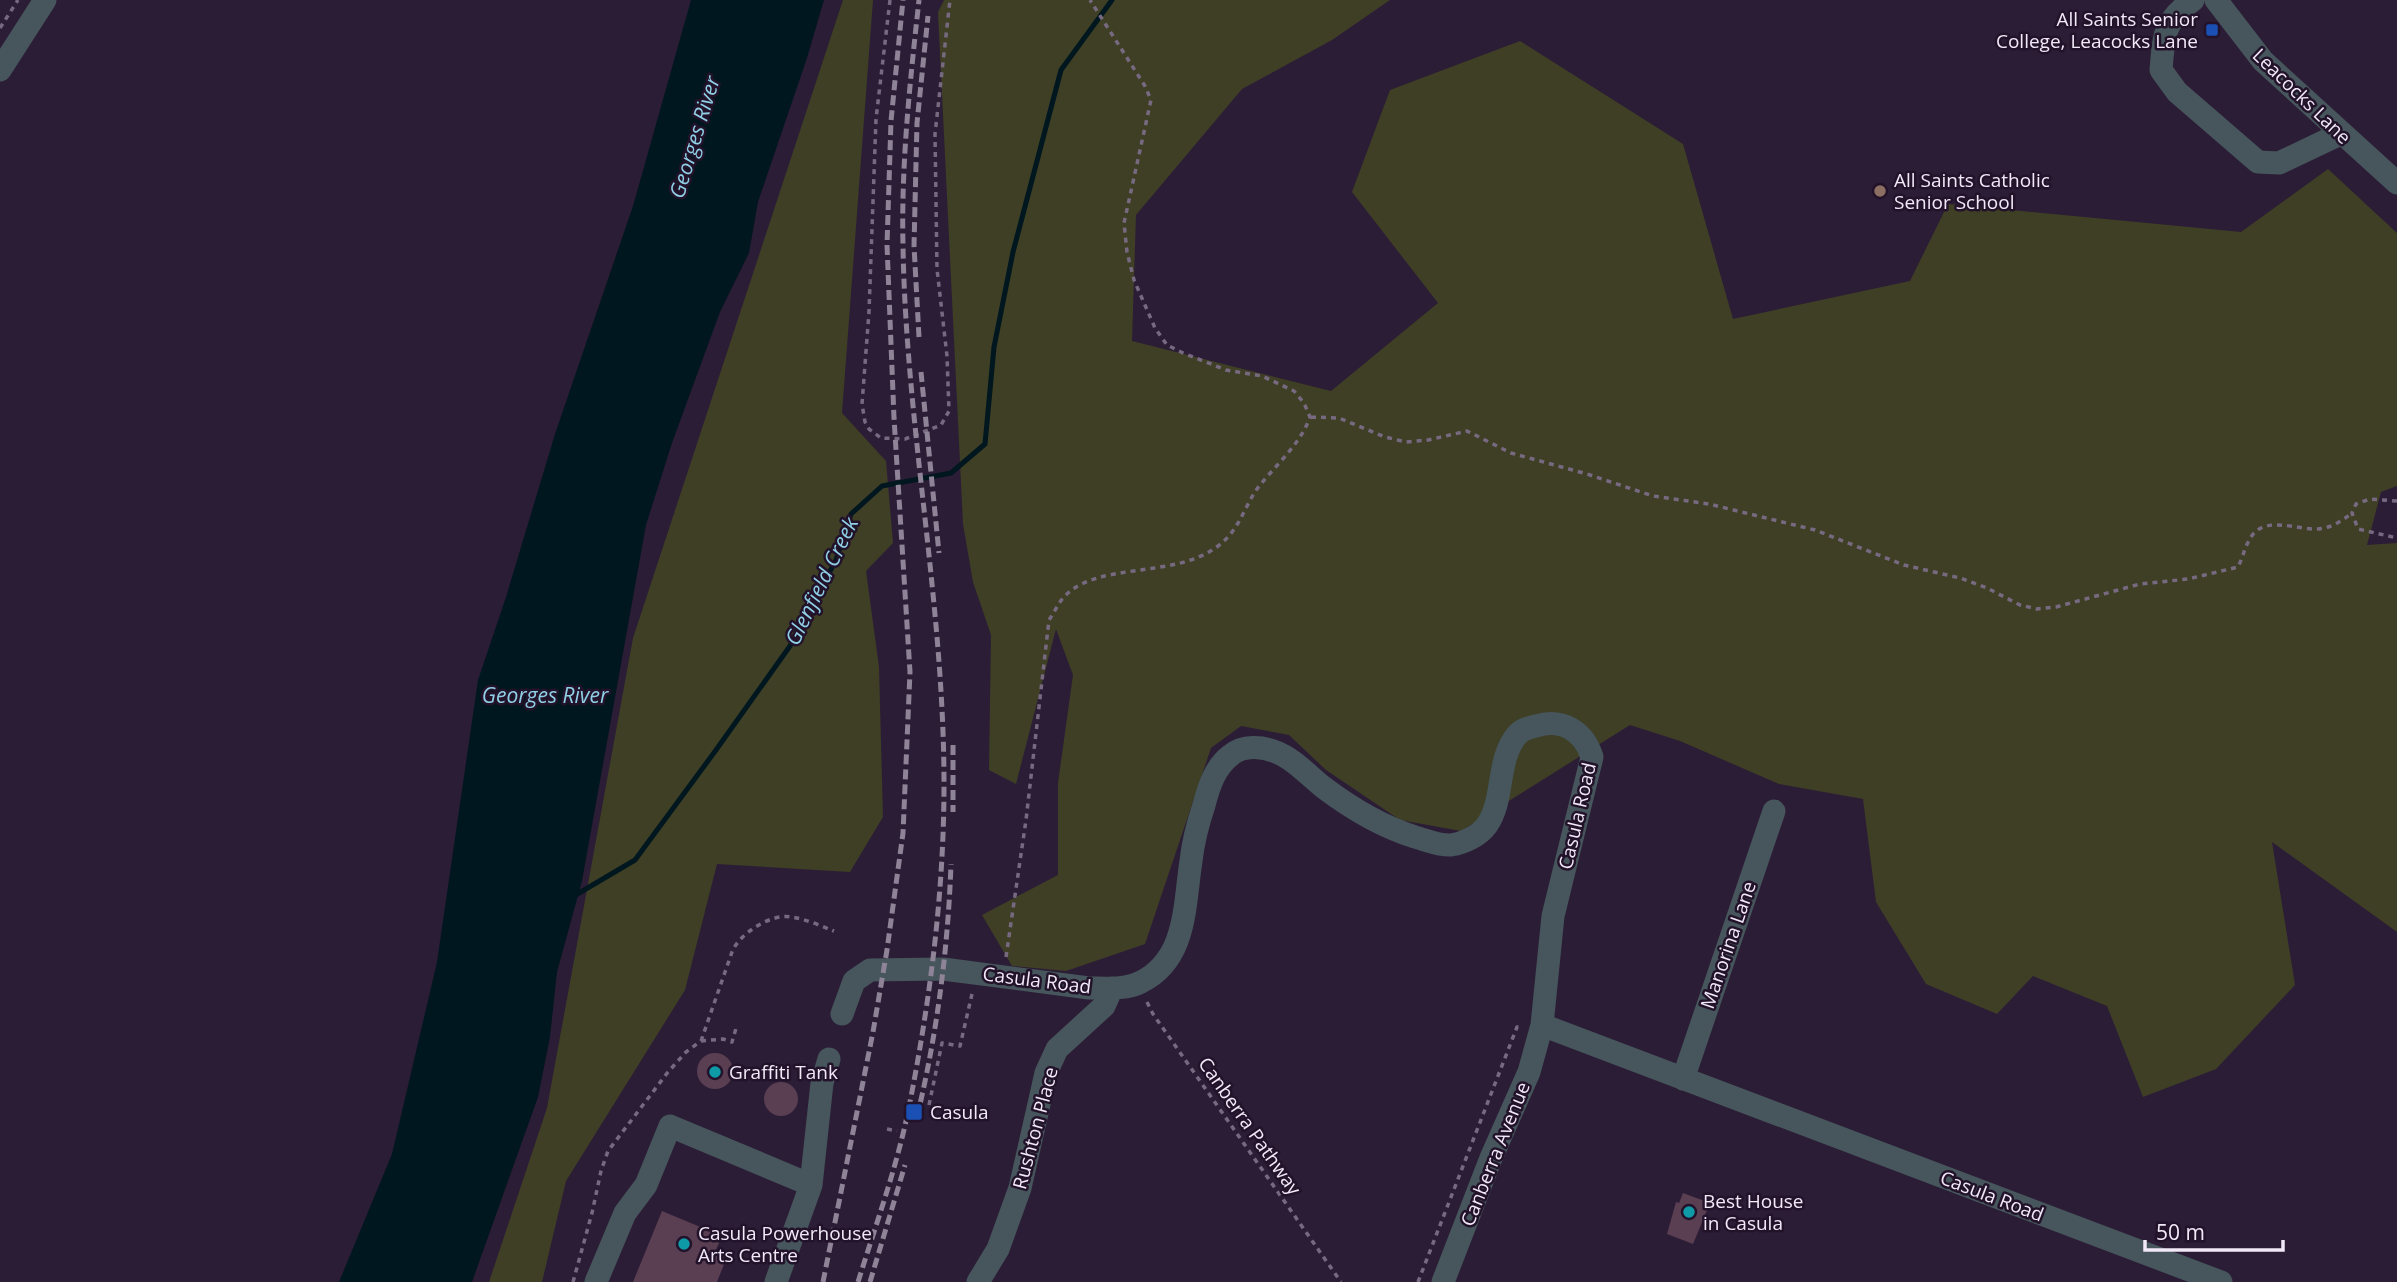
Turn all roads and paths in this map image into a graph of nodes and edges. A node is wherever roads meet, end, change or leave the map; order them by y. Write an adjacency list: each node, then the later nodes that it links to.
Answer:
1 (18, 0): 8 (path)
2 (45, 0): 9 (street)
3 (890, 0): 4 (path)
4 (950, 0)
5 (2193, 0): 10 (street)
6 (2216, 0): 10 (street, Leacocks Lane)
7 (1092, 2): 12 (path)
8 (0, 28)
9 (0, 70)
10 (2340, 134): 11 (street, Leacocks Lane)
11 (2397, 183)
12 (1310, 416): 14 (path); 18 (path)
13 (2397, 501): 14 (path)
14 (2352, 513): 15 (path)
15 (2397, 538)
16 (1773, 811): 27 (street, Manorina Lane)
17 (834, 931): 25 (path)
18 (1004, 960)
19 (967, 979): 21 (street, Casula Road); 22 (street, Casula Road); 28 (path)
20 (1139, 984): 21 (street, Casula Road); 23 (street, Casula Road); 36 (path, Canberra Pathway)
21 (1112, 988): 35 (street, Rushton Place)
22 (842, 1014)
23 (1542, 1024): 27 (street, Casula Road); 37 (street, Canberra Avenue)
24 (737, 1025): 25 (path)
25 (701, 1041): 32 (path)
26 (828, 1059): 31 (street)
27 (1683, 1079): 38 (street, Casula Road)
28 (929, 1105)
29 (887, 1129): 30 (path)
30 (897, 1131)
31 (811, 1185): 33 (street); 34 (street)
32 (573, 1282)
33 (596, 1282)
34 (776, 1282)
35 (978, 1282)
36 (1341, 1282)
37 (1444, 1282)
38 (2221, 1282)

